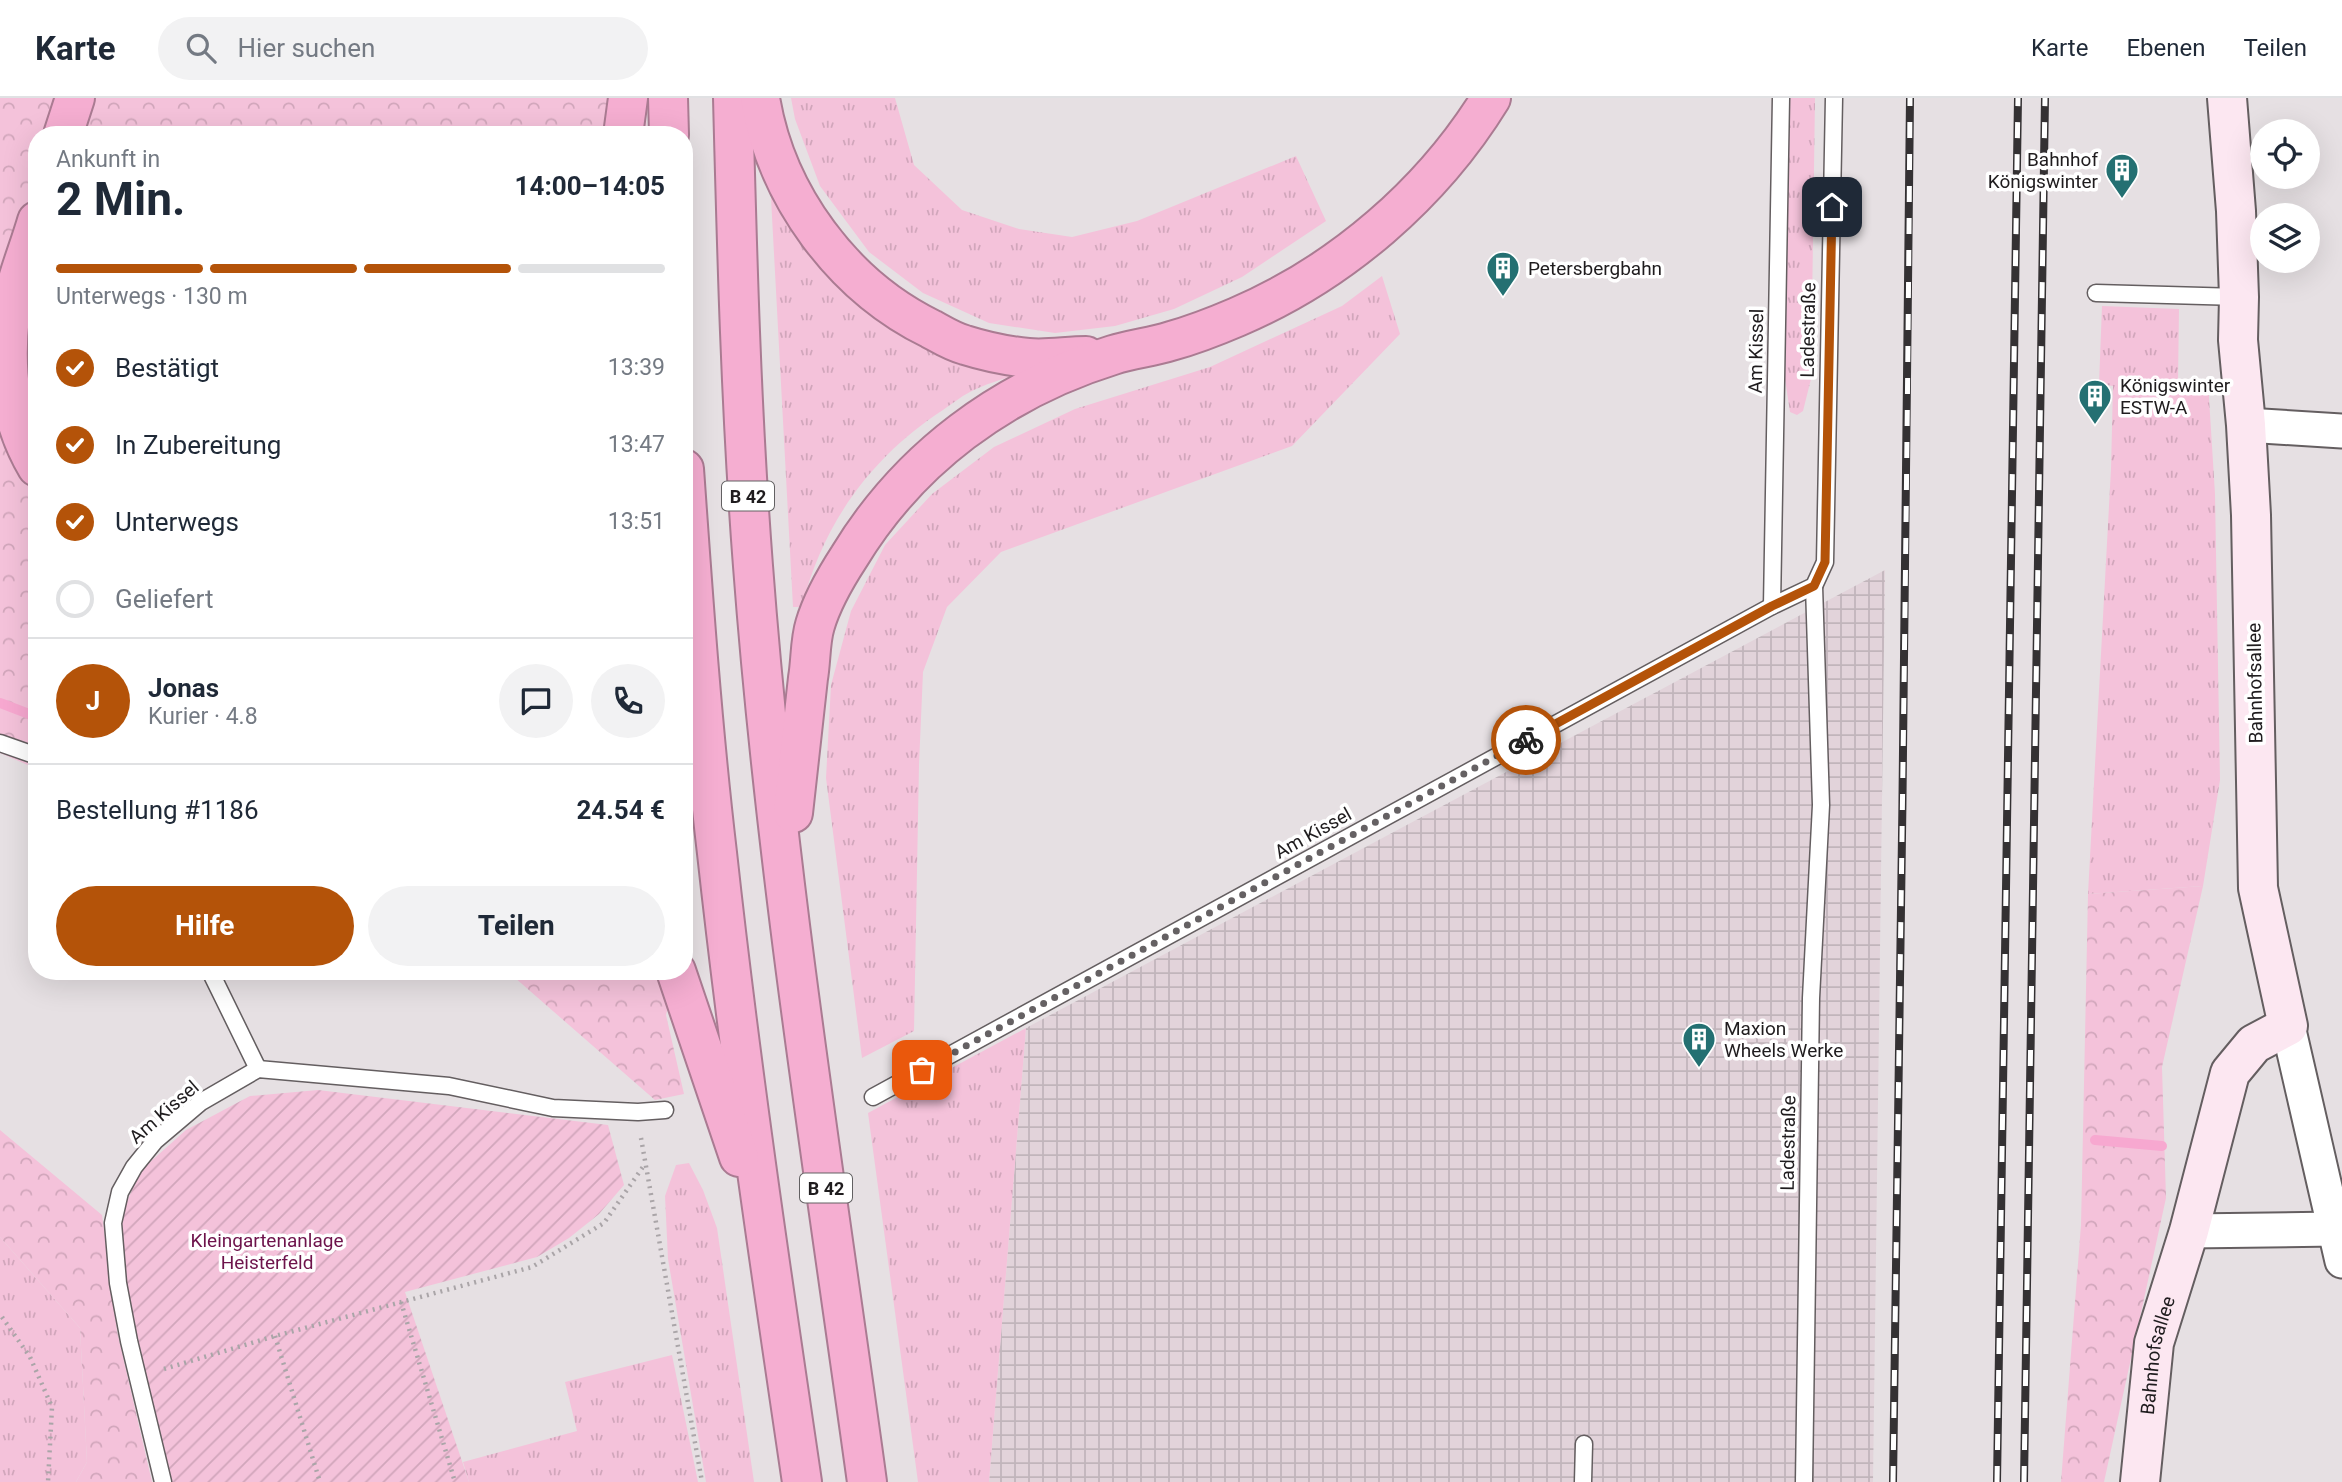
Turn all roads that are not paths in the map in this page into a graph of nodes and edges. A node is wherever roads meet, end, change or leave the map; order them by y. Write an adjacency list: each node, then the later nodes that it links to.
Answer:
1 (75, 98): 10 (highway)
2 (628, 98): 11 (highway)
3 (668, 98): 12 (highway)
4 (733, 98): 25 (highway, B 42)
5 (760, 98): 16 (highway)
6 (1491, 98): 16 (highway)
7 (1781, 98): 22 (lane, Am Kissel)
8 (1834, 98): 20 (lane, Ladestraße)
9 (2227, 98): 15 (street, Bahnhofsallee)
10 (66, 126)
11 (624, 126)
12 (669, 126)
13 (28, 258): 19 (highway)
14 (2096, 293): 15 (lane)
15 (2239, 297): 17 (street, Bahnhofsallee)
16 (1113, 355): 25 (highway)
17 (2246, 425): 18 (street); 28 (street, Bahnhofsallee)
18 (2342, 431)
19 (28, 452)
20 (1814, 586): 22 (lane, Am Kissel); 41 (lane, Ladestraße)
21 (693, 595): 34 (highway)
22 (1772, 606): 30 (lane, Am Kissel)
23 (0, 743): 24 (lane)
24 (28, 753)
25 (785, 893): 39 (highway, B 42)
26 (214, 980): 29 (lane)
27 (679, 980): 34 (highway)
28 (2288, 1026): 32 (street); 33 (street, Bahnhofsallee)
29 (258, 1069): 31 (lane); 37 (lane, Am Kissel)
30 (873, 1097)
31 (665, 1110)
32 (2339, 1226): 33 (street); 35 (street)
33 (2189, 1231): 42 (street, Bahnhofsallee)
34 (766, 1236): 38 (highway)
35 (2342, 1261)
36 (1584, 1444): 40 (lane)
37 (163, 1482)
38 (802, 1482)
39 (867, 1482)
40 (1583, 1482)
41 (1804, 1482)
42 (2140, 1482)

